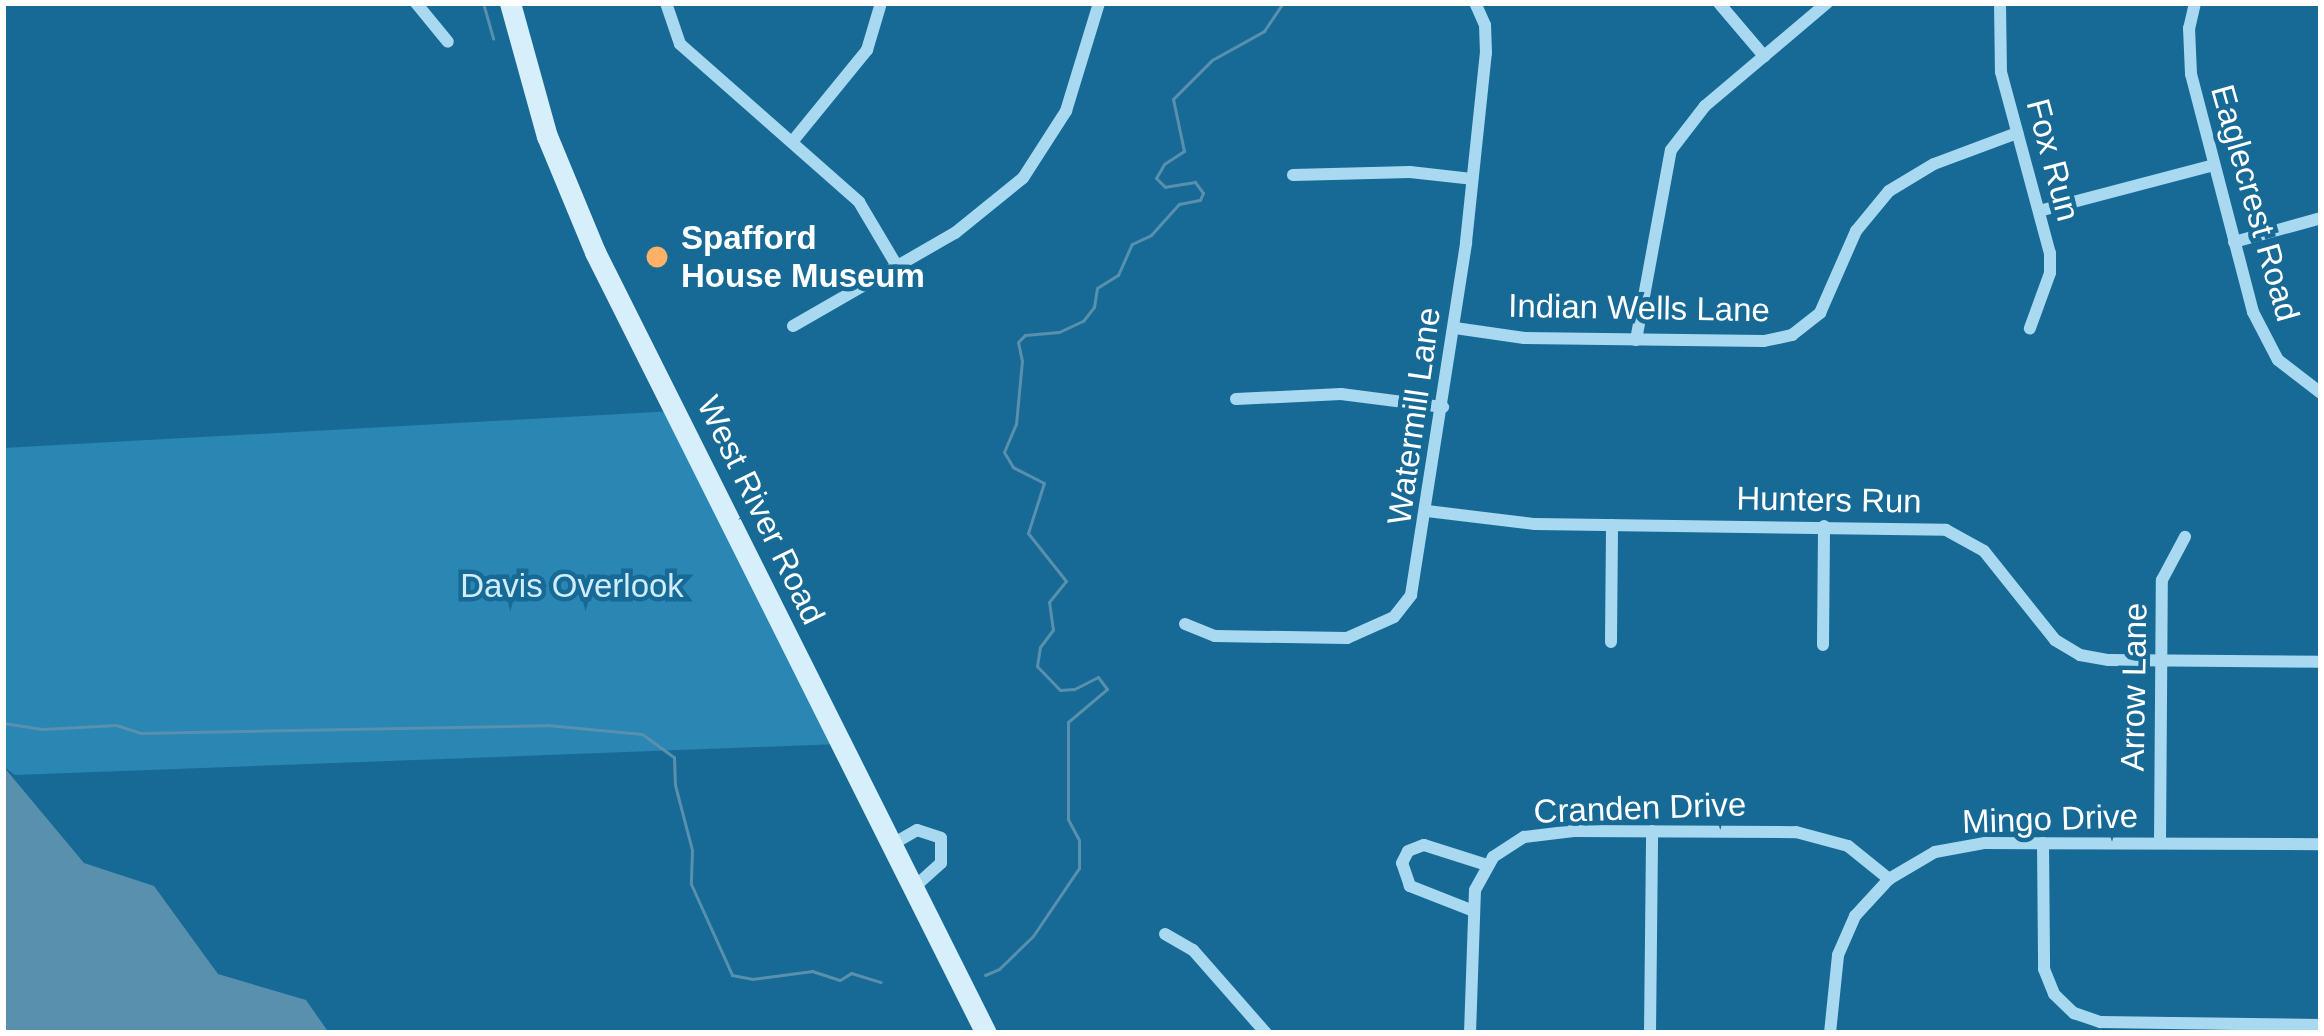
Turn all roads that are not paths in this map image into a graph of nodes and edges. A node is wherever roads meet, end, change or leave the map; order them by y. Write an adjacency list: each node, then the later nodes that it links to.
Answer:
1 (416, 3): 11 (street)
2 (510, 3): 42 (main road, West River Road)
3 (666, 3): 14 (street)
4 (881, 3): 14 (street)
5 (1099, 3): 21 (street)
6 (1475, 3): 17 (street, Watermill Lane)
7 (1719, 3): 12 (street)
8 (1828, 3): 12 (street)
9 (2000, 3): 13 (street, Fox Run)
10 (2195, 3): 15 (street, Eaglecrest Road)
11 (448, 42)
12 (1764, 56): 25 (street)
13 (2017, 133): 18 (street, Fox Run); 25 (street, Indian Wells Lane)
14 (792, 142): 21 (street)
15 (2214, 165): 18 (street); 20 (street, Eaglecrest Road)
16 (1293, 175): 17 (street)
17 (1472, 178): 23 (street, Watermill Lane)
18 (2039, 211): 24 (street, Fox Run)
19 (2321, 218): 20 (street)
20 (2234, 242): 26 (street, Eaglecrest Road)
21 (897, 266): 22 (street)
22 (793, 326)
23 (1455, 328): 25 (street, Indian Wells Lane); 28 (street, Watermill Lane)
24 (2030, 328)
25 (1636, 340)
26 (2321, 393)
27 (1237, 399): 28 (street)
28 (1443, 407): 29 (street, Watermill Lane)
29 (1427, 511): 30 (street, Hunters Run); 33 (street, Watermill Lane)
30 (1612, 526): 31 (street, Hunters Run); 34 (street)
31 (1824, 526): 35 (street); 36 (street, Hunters Run)
32 (2185, 538): 36 (street, Arrow Lane)
33 (1185, 624)
34 (1611, 642)
35 (1823, 645)
36 (2160, 661): 37 (street, Hunters Run); 40 (street, Arrow Lane)
37 (2321, 662)
38 (1652, 831): 43 (street, Cranden Drive); 44 (street, Cranden Drive); 52 (street)
39 (2043, 843): 40 (street, Mingo Drive); 44 (street, Mingo Drive); 48 (street)
40 (2160, 843): 41 (street, Mingo Drive)
41 (2321, 844)
42 (891, 845): 45 (main road, West River Road); 45 (street)
43 (1487, 865): 46 (street); 46 (street)
44 (1889, 879): 53 (street, Mingo Drive)
45 (914, 888): 49 (main road, West River Road)
46 (1471, 910): 51 (street)
47 (1165, 934): 50 (street)
48 (2321, 1025)
49 (986, 1033)
50 (1266, 1033)
51 (1470, 1033)
52 (1650, 1033)
53 (1830, 1033)

